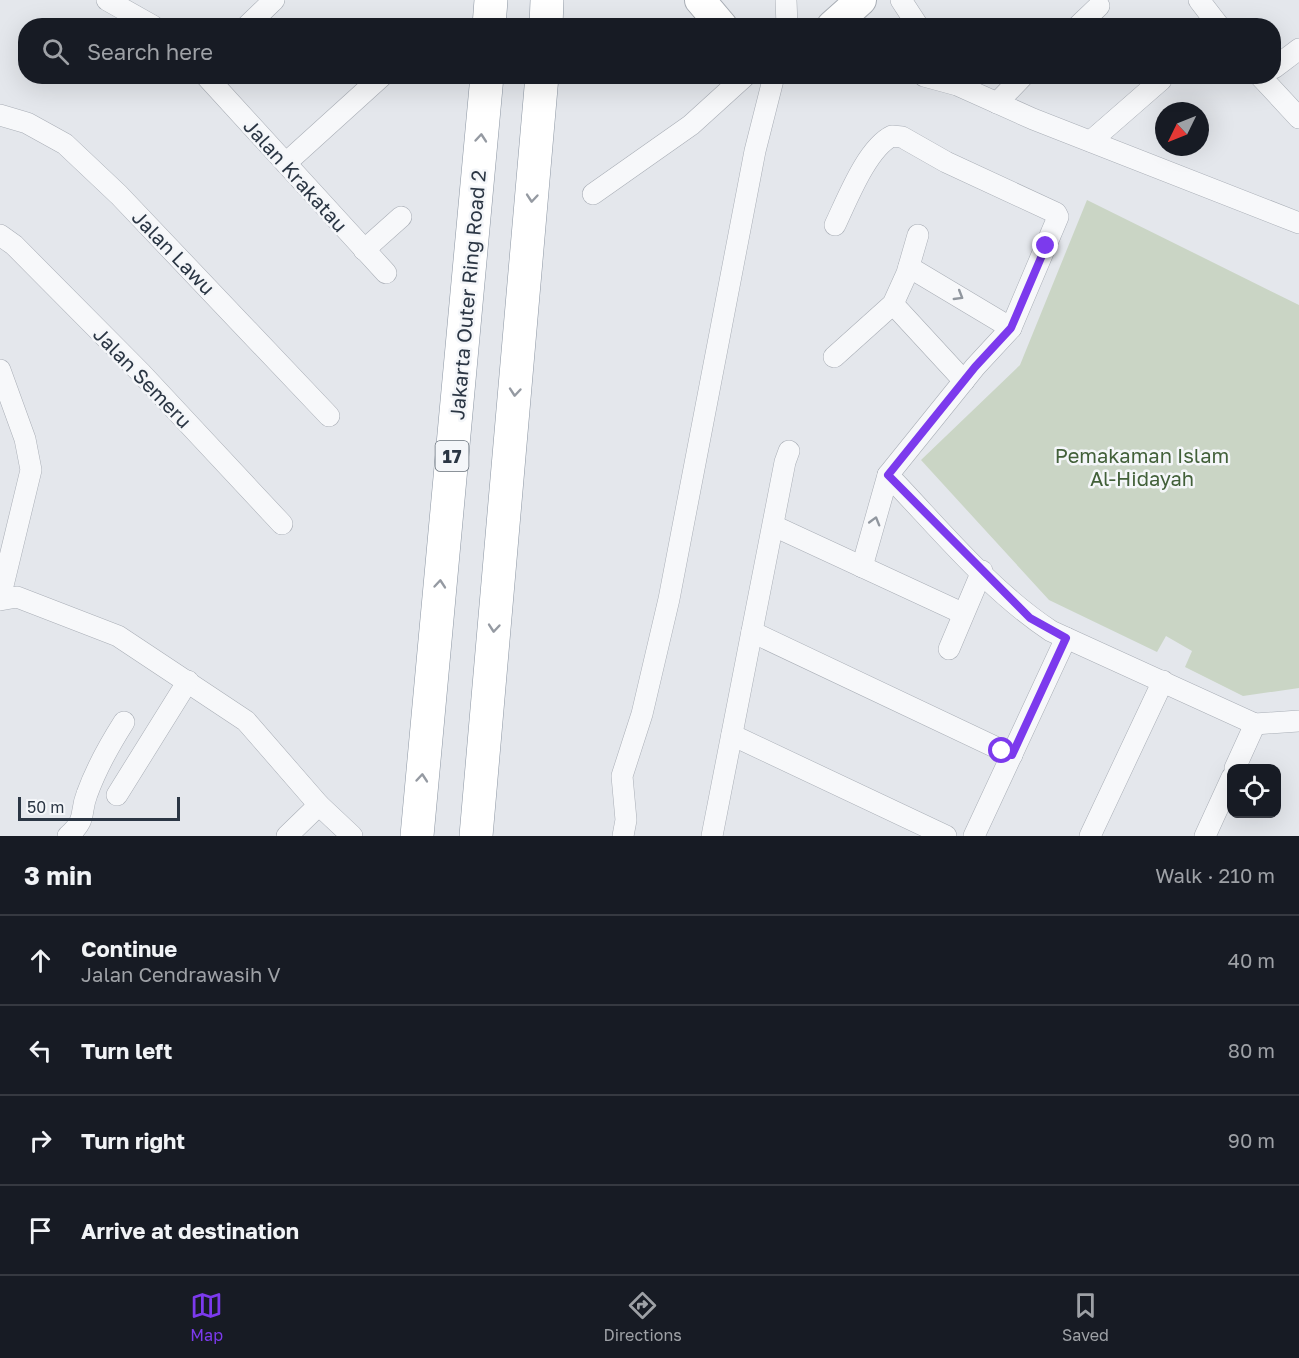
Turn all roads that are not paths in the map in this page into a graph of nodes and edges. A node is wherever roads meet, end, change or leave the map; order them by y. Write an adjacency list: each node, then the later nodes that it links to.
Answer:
1 (107, 0): 10 (street)
2 (274, 0): 11 (street)
3 (491, 0): 12 (highway)
4 (547, 0): 13 (highway)
5 (700, 0): 14 (street)
6 (786, 0): 15 (street)
7 (901, 0): 16 (street)
8 (1199, 0): 18 (street)
9 (1099, 6): 17 (street)
10 (139, 18)
11 (255, 18)
12 (490, 18)
13 (546, 18)
14 (715, 18)
15 (787, 18)
16 (913, 18)
17 (1086, 18)
18 (1213, 18)
19 (1299, 49): 20 (street)
20 (1281, 63)
21 (213, 84): 35 (street, Jalan Krakatau)
22 (373, 84): 35 (street)
23 (486, 84): 77 (highway, Jakarta Outer Ring Road 2 / 17, one-way to 23)
24 (541, 84): 78 (highway, one-way to 78)
25 (736, 84): 36 (street)
26 (772, 84): 73 (street)
27 (960, 84): 31 (street)
28 (1015, 84): 31 (street)
29 (1156, 84): 34 (street)
30 (1267, 84): 33 (street)
31 (997, 103): 34 (street)
32 (0, 116): 50 (street, Jalan Lawu)
33 (1299, 118)
34 (1091, 141): 38 (street)
35 (285, 164): 42 (street, Jalan Krakatau)
36 (593, 194)
37 (401, 217): 42 (street)
38 (1299, 223)
39 (835, 225): 46 (street)
40 (0, 235): 53 (street, Jalan Semeru)
41 (918, 235): 43 (street)
42 (364, 250): 44 (street, Jalan Krakatau)
43 (909, 267): 45 (street); 46 (street, one-way to 46)
44 (386, 273)
45 (893, 304): 47 (street); 49 (street)
46 (1011, 328): 49 (street)
47 (834, 357)
48 (0, 370): 57 (street)
49 (964, 381): 52 (street)
50 (329, 417)
51 (789, 451): 54 (street)
52 (888, 475): 55 (street, one-way to 52); 56 (street)
53 (282, 524)
54 (774, 526): 55 (street); 59 (street)
55 (862, 567): 58 (street)
56 (981, 571): 58 (street); 60 (street)
57 (0, 599): 62 (street)
58 (962, 613): 61 (street)
59 (753, 632): 67 (street); 68 (street)
60 (1066, 638): 63 (street); 68 (street)
61 (949, 649)
62 (188, 681): 71 (street); 72 (street)
63 (1163, 681): 66 (street); 82 (street)
64 (1299, 721): 66 (street)
65 (124, 722): 74 (street)
66 (1255, 724): 69 (street)
67 (732, 735): 79 (street); 80 (street)
68 (1012, 755): 81 (street)
69 (1237, 764)
70 (1227, 788): 83 (street)
71 (117, 795)
72 (319, 805): 75 (street); 76 (street)
73 (621, 830)
74 (68, 836)
75 (287, 836)
76 (352, 836)
77 (417, 836)
78 (476, 836)
79 (712, 836)
80 (945, 836)
81 (974, 836)
82 (1090, 836)
83 (1205, 836)

